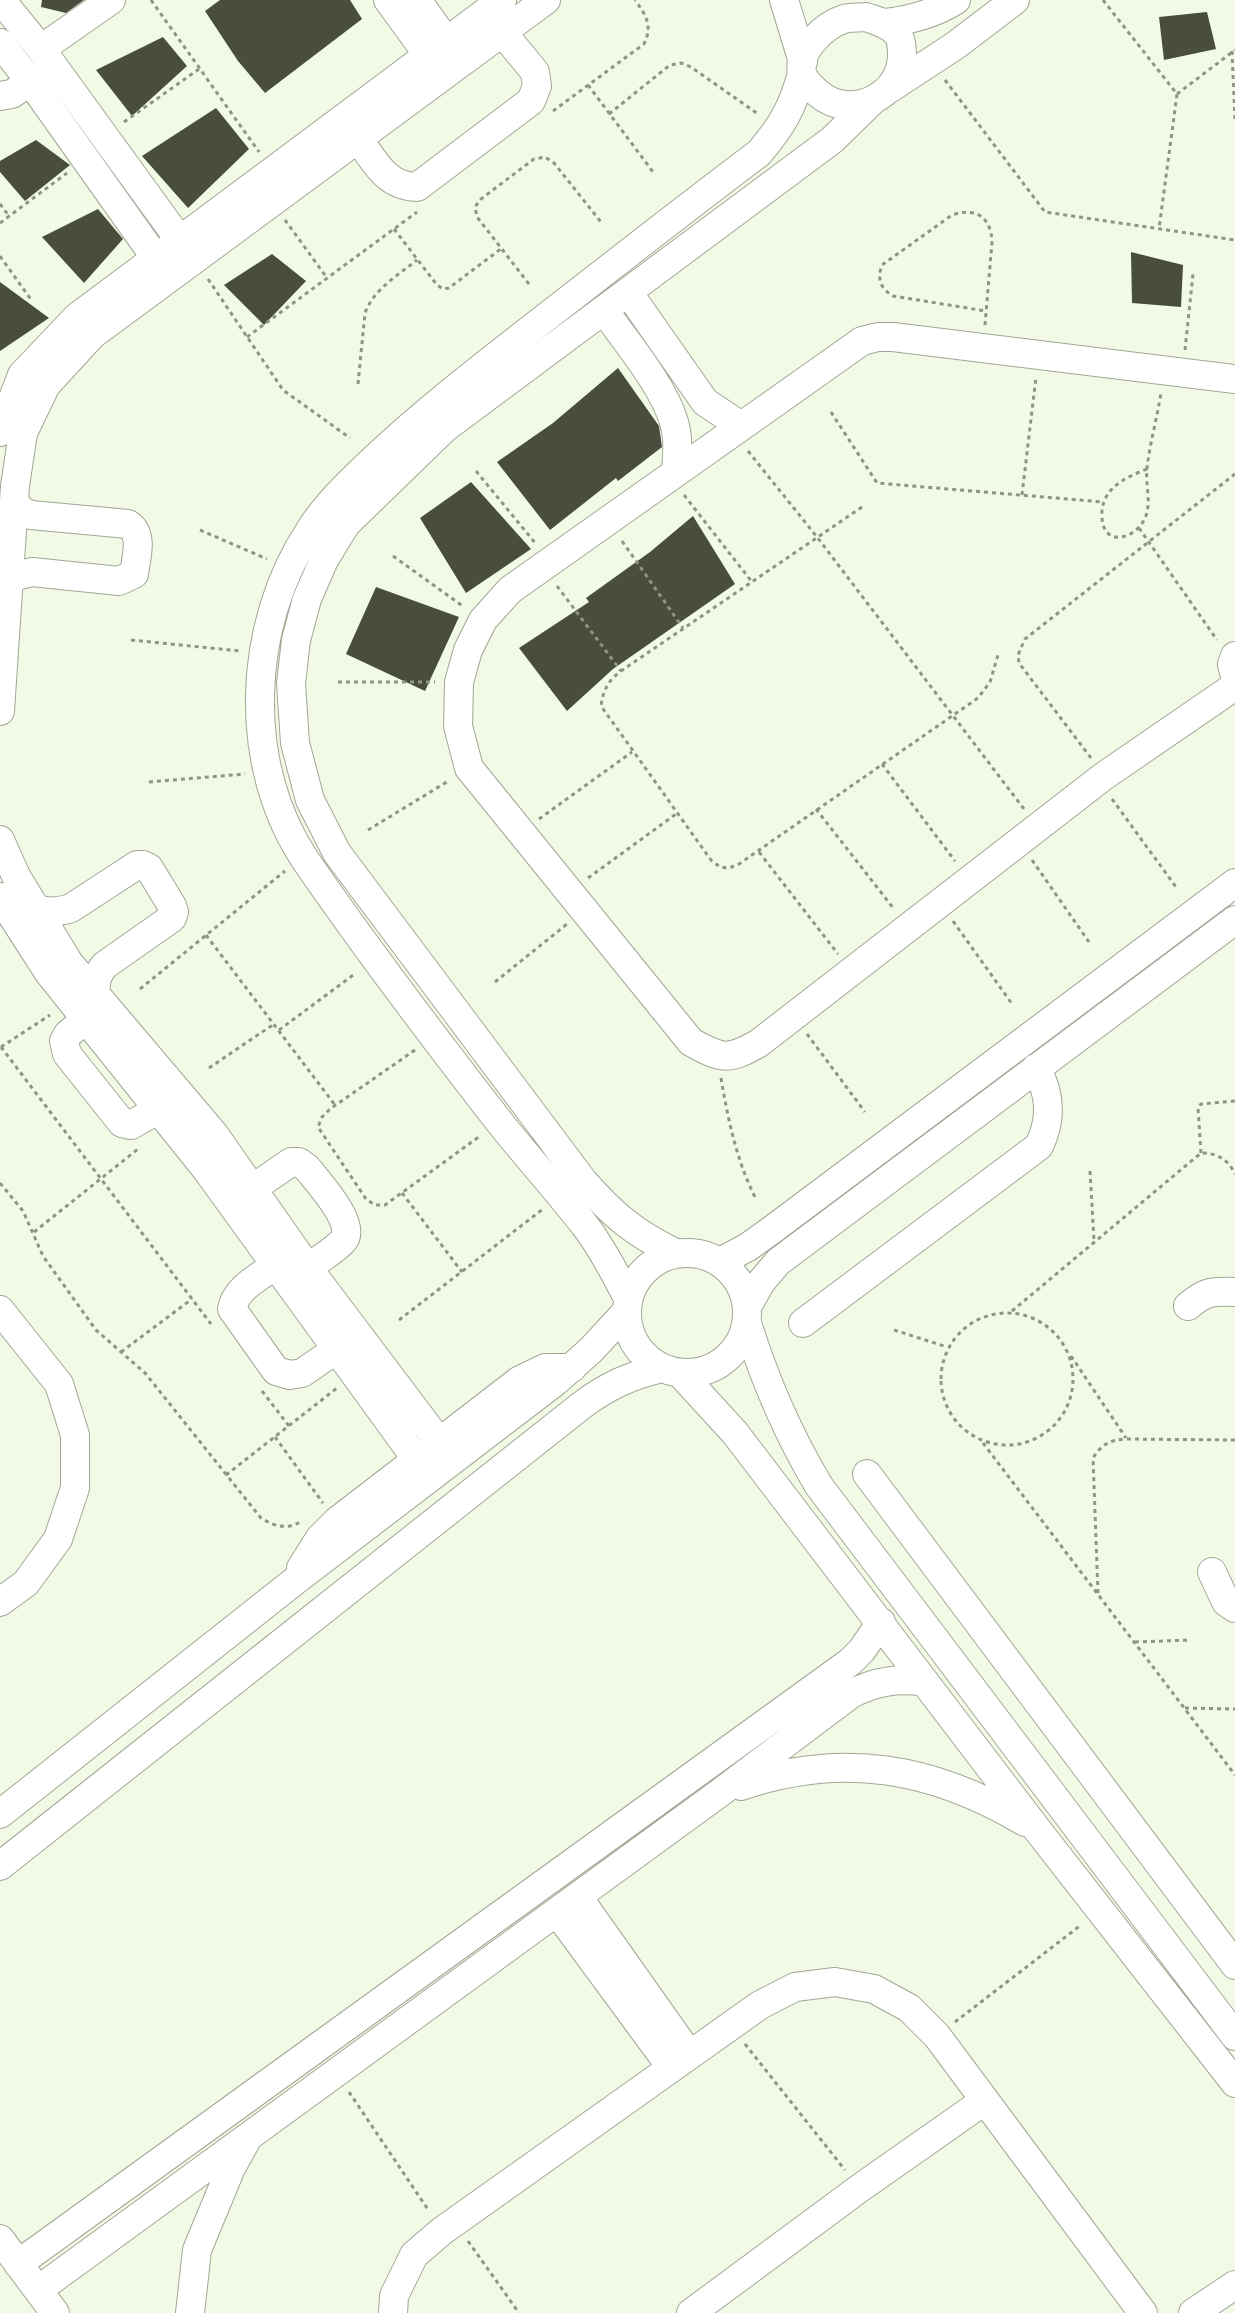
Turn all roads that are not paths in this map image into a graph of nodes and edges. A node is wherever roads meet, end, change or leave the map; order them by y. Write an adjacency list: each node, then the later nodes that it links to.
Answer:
1 (1, 0): 14 (street)
2 (111, 0): 14 (street)
3 (388, 0): 15 (street)
4 (417, 0): 15 (street)
5 (502, 0): 15 (street)
6 (546, 0): 12 (street)
7 (839, 0): 11 (street)
8 (956, 0): 11 (street)
9 (1015, 0): 18 (street)
10 (782, 3): 16 (street)
11 (876, 20): 16 (street); 18 (street)
12 (502, 32): 15 (street); 20 (street)
13 (0, 43): 17 (street)
14 (41, 48): 21 (street)
15 (445, 59): 20 (street); 21 (street)
16 (803, 68): 18 (street); 47 (street)
17 (30, 81): 19 (street); 22 (street)
18 (881, 95): 23 (street)
19 (0, 96)
20 (358, 139): 21 (street)
21 (187, 250): 22 (street)
22 (162, 267): 27 (street); 29 (street)
23 (628, 292): 24 (street); 26 (street)
24 (604, 310): 28 (street); 42 (street)
25 (1235, 379): 26 (street)
26 (737, 429): 28 (street)
27 (0, 432)
28 (673, 474): 31 (street)
29 (14, 504): 30 (street); 30 (street)
30 (10, 582): 32 (street)
31 (1234, 670)
32 (0, 711)
33 (0, 840): 36 (street)
34 (1235, 883): 43 (street)
35 (0, 897): 38 (street)
36 (37, 909): 38 (street); 38 (street)
37 (1235, 920): 39 (street)
38 (90, 1005): 40 (street); 40 (street); 41 (street)
39 (1036, 1068): 50 (street); 51 (street)
40 (158, 1109): 44 (street)
41 (252, 1189): 45 (street); 45 (street)
42 (676, 1253): 43 (street); 47 (street)
43 (720, 1262): 50 (street)
44 (276, 1265): 52 (street); 52 (street)
45 (308, 1268): 55 (street)
46 (1235, 1292): 48 (street)
47 (627, 1305): 53 (street); 54 (street)
48 (1188, 1306)
49 (0, 1310): 60 (street)
50 (747, 1314): 54 (street); 70 (street)
51 (803, 1322)
52 (337, 1349): 56 (street)
53 (572, 1368): 55 (street); 59 (street)
54 (671, 1371): 62 (street); 67 (street)
55 (440, 1443): 56 (street)
56 (417, 1460): 59 (street)
57 (867, 1474): 69 (street)
58 (1212, 1572): 61 (street)
59 (296, 1580): 65 (street)
60 (0, 1602)
61 (1235, 1608)
62 (881, 1622): 63 (street); 77 (street)
63 (926, 1682): 64 (street); 66 (street)
64 (721, 1792): 66 (street); 68 (street)
65 (0, 1814)
66 (1036, 1828): 71 (street)
67 (0, 1866)
68 (567, 1905): 73 (street); 76 (street)
69 (1235, 1965)
70 (1208, 2001): 71 (street); 72 (street)
71 (1184, 2018): 74 (street)
72 (1235, 2036)
73 (680, 2060): 75 (street); 85 (street)
74 (1235, 2083)
75 (984, 2101): 86 (street); 87 (street)
76 (248, 2136): 78 (street); 84 (street)
77 (104, 2201): 78 (street); 80 (street)
78 (125, 2226): 82 (street)
79 (0, 2239): 80 (street)
80 (18, 2264): 82 (street)
81 (1235, 2285): 88 (street)
82 (38, 2290): 83 (street)
83 (55, 2313)
84 (190, 2313)
85 (393, 2313)
86 (691, 2313)
87 (1143, 2313)
88 (1193, 2313)

